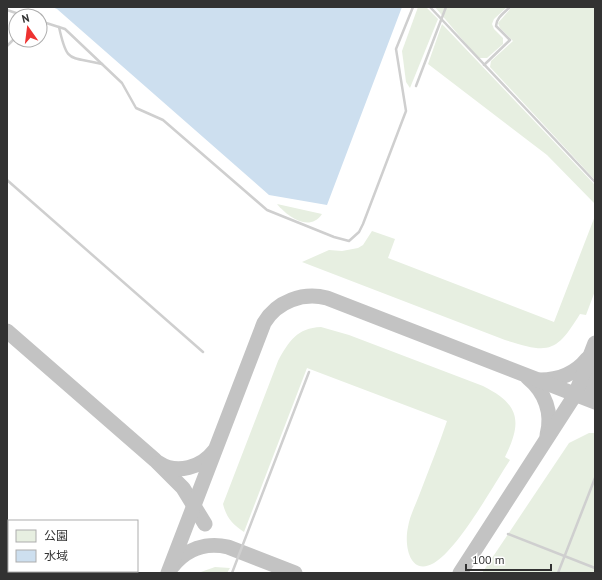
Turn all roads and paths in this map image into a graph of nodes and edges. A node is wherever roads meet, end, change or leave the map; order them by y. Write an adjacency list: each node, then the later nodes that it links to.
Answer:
1 (413, 7): 8 (lane)
2 (430, 7): 5 (lane)
3 (446, 7): 5 (lane)
4 (510, 7): 9 (lane)
5 (442, 20): 9 (lane); 10 (lane)
6 (48, 24): 7 (lane)
7 (59, 27): 8 (lane); 8 (lane)
8 (102, 64)
9 (484, 65): 12 (lane)
10 (416, 86)
11 (7, 180): 13 (lane)
12 (595, 182)
13 (203, 352)
14 (309, 372): 19 (lane)
15 (595, 478): 17 (lane)
16 (508, 534): 17 (lane)
17 (564, 556): 18 (lane); 20 (lane)
18 (595, 568)
19 (232, 573)
20 (558, 573)

